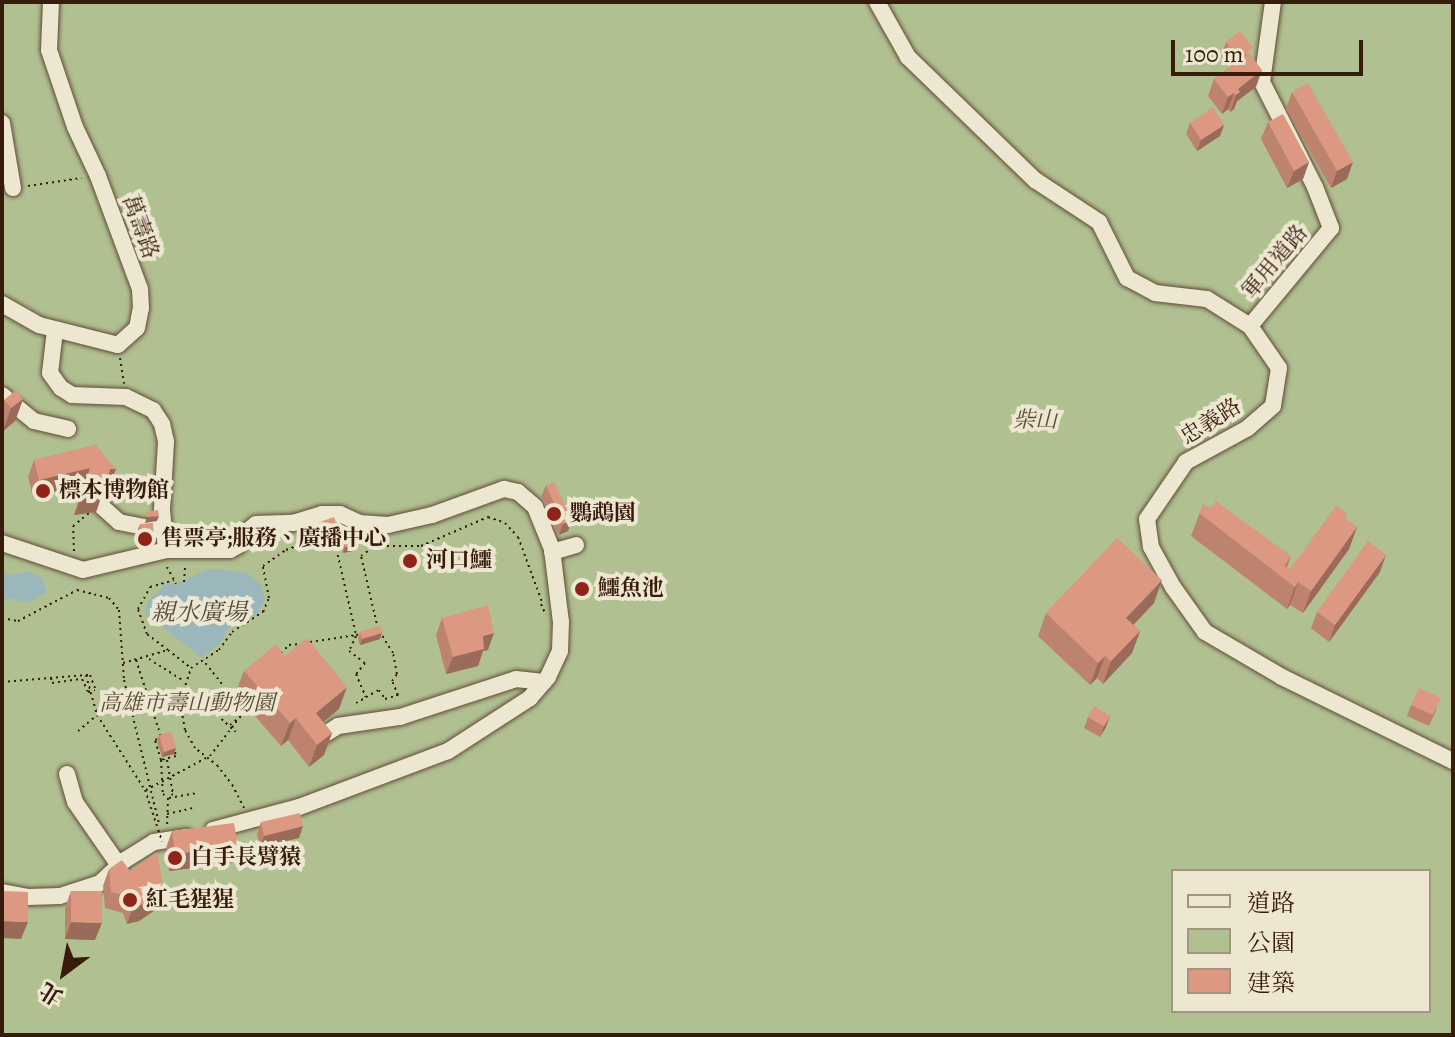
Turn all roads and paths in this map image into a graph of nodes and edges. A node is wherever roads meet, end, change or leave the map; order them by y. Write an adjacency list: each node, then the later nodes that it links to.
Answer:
1 (51, 2): 5 (lane, 萬壽路)
2 (877, 2): 8 (lane, 忠義路)
3 (1273, 2): 8 (lane, 軍用道路)
4 (2, 123): 6 (lane)
5 (98, 176): 6 (path); 10 (lane, 萬壽路)
6 (13, 188)
7 (2, 304): 9 (lane)
8 (1250, 326): 49 (lane, 忠義路)
9 (55, 330): 10 (lane); 12 (lane)
10 (118, 345): 12 (path)
11 (2, 395): 13 (lane)
12 (126, 397): 15 (lane)
13 (68, 429)
14 (94, 508): 15 (lane); 20 (path)
15 (165, 532): 18 (lane)
16 (2, 543): 20 (lane)
17 (576, 545): 19 (lane)
18 (166, 550): 19 (lane); 20 (lane); 25 (path)
19 (552, 552): 21 (lane)
20 (83, 570)
21 (559, 599): 23 (path); 36 (lane)
22 (2, 618): 30 (path)
23 (378, 629): 24 (path); 37 (path)
24 (356, 635): 26 (path, bridge); 29 (path); 37 (path)
25 (168, 650): 27 (path); 31 (path)
26 (278, 654)
27 (148, 658): 28 (path); 34 (path)
28 (136, 660): 30 (path); 48 (path)
29 (203, 660): 31 (path); 40 (path, bridge)
30 (121, 664): 59 (path)
31 (191, 668): 34 (path)
32 (86, 675): 33 (path, bridge); 33 (path); 41 (path, bridge)
33 (51, 678): 35 (path, bridge)
34 (184, 681): 58 (path)
35 (2, 682)
36 (544, 682): 47 (lane); 58 (lane)
37 (366, 697): 38 (path)
38 (356, 703)
39 (247, 708): 40 (path, bridge)
40 (244, 712): 43 (path, bridge)
41 (97, 715): 45 (path); 53 (path, bridge)
42 (217, 715): 44 (path)
43 (241, 716): 44 (path); 53 (path, bridge)
44 (229, 725): 46 (path)
45 (78, 731)
46 (236, 732)
47 (322, 736)
48 (161, 738): 50 (path); 51 (path)
49 (1451, 758)
50 (167, 759): 51 (path); 55 (path)
51 (161, 760): 55 (path)
52 (67, 774): 60 (lane)
53 (145, 790): 59 (path, bridge)
54 (196, 793): 55 (path)
55 (168, 798): 57 (path)
56 (193, 808): 57 (path)
57 (166, 814): 59 (path)
58 (246, 821): 59 (lane)
59 (166, 840): 60 (lane)
60 (120, 867): 61 (lane)
61 (2, 892)

